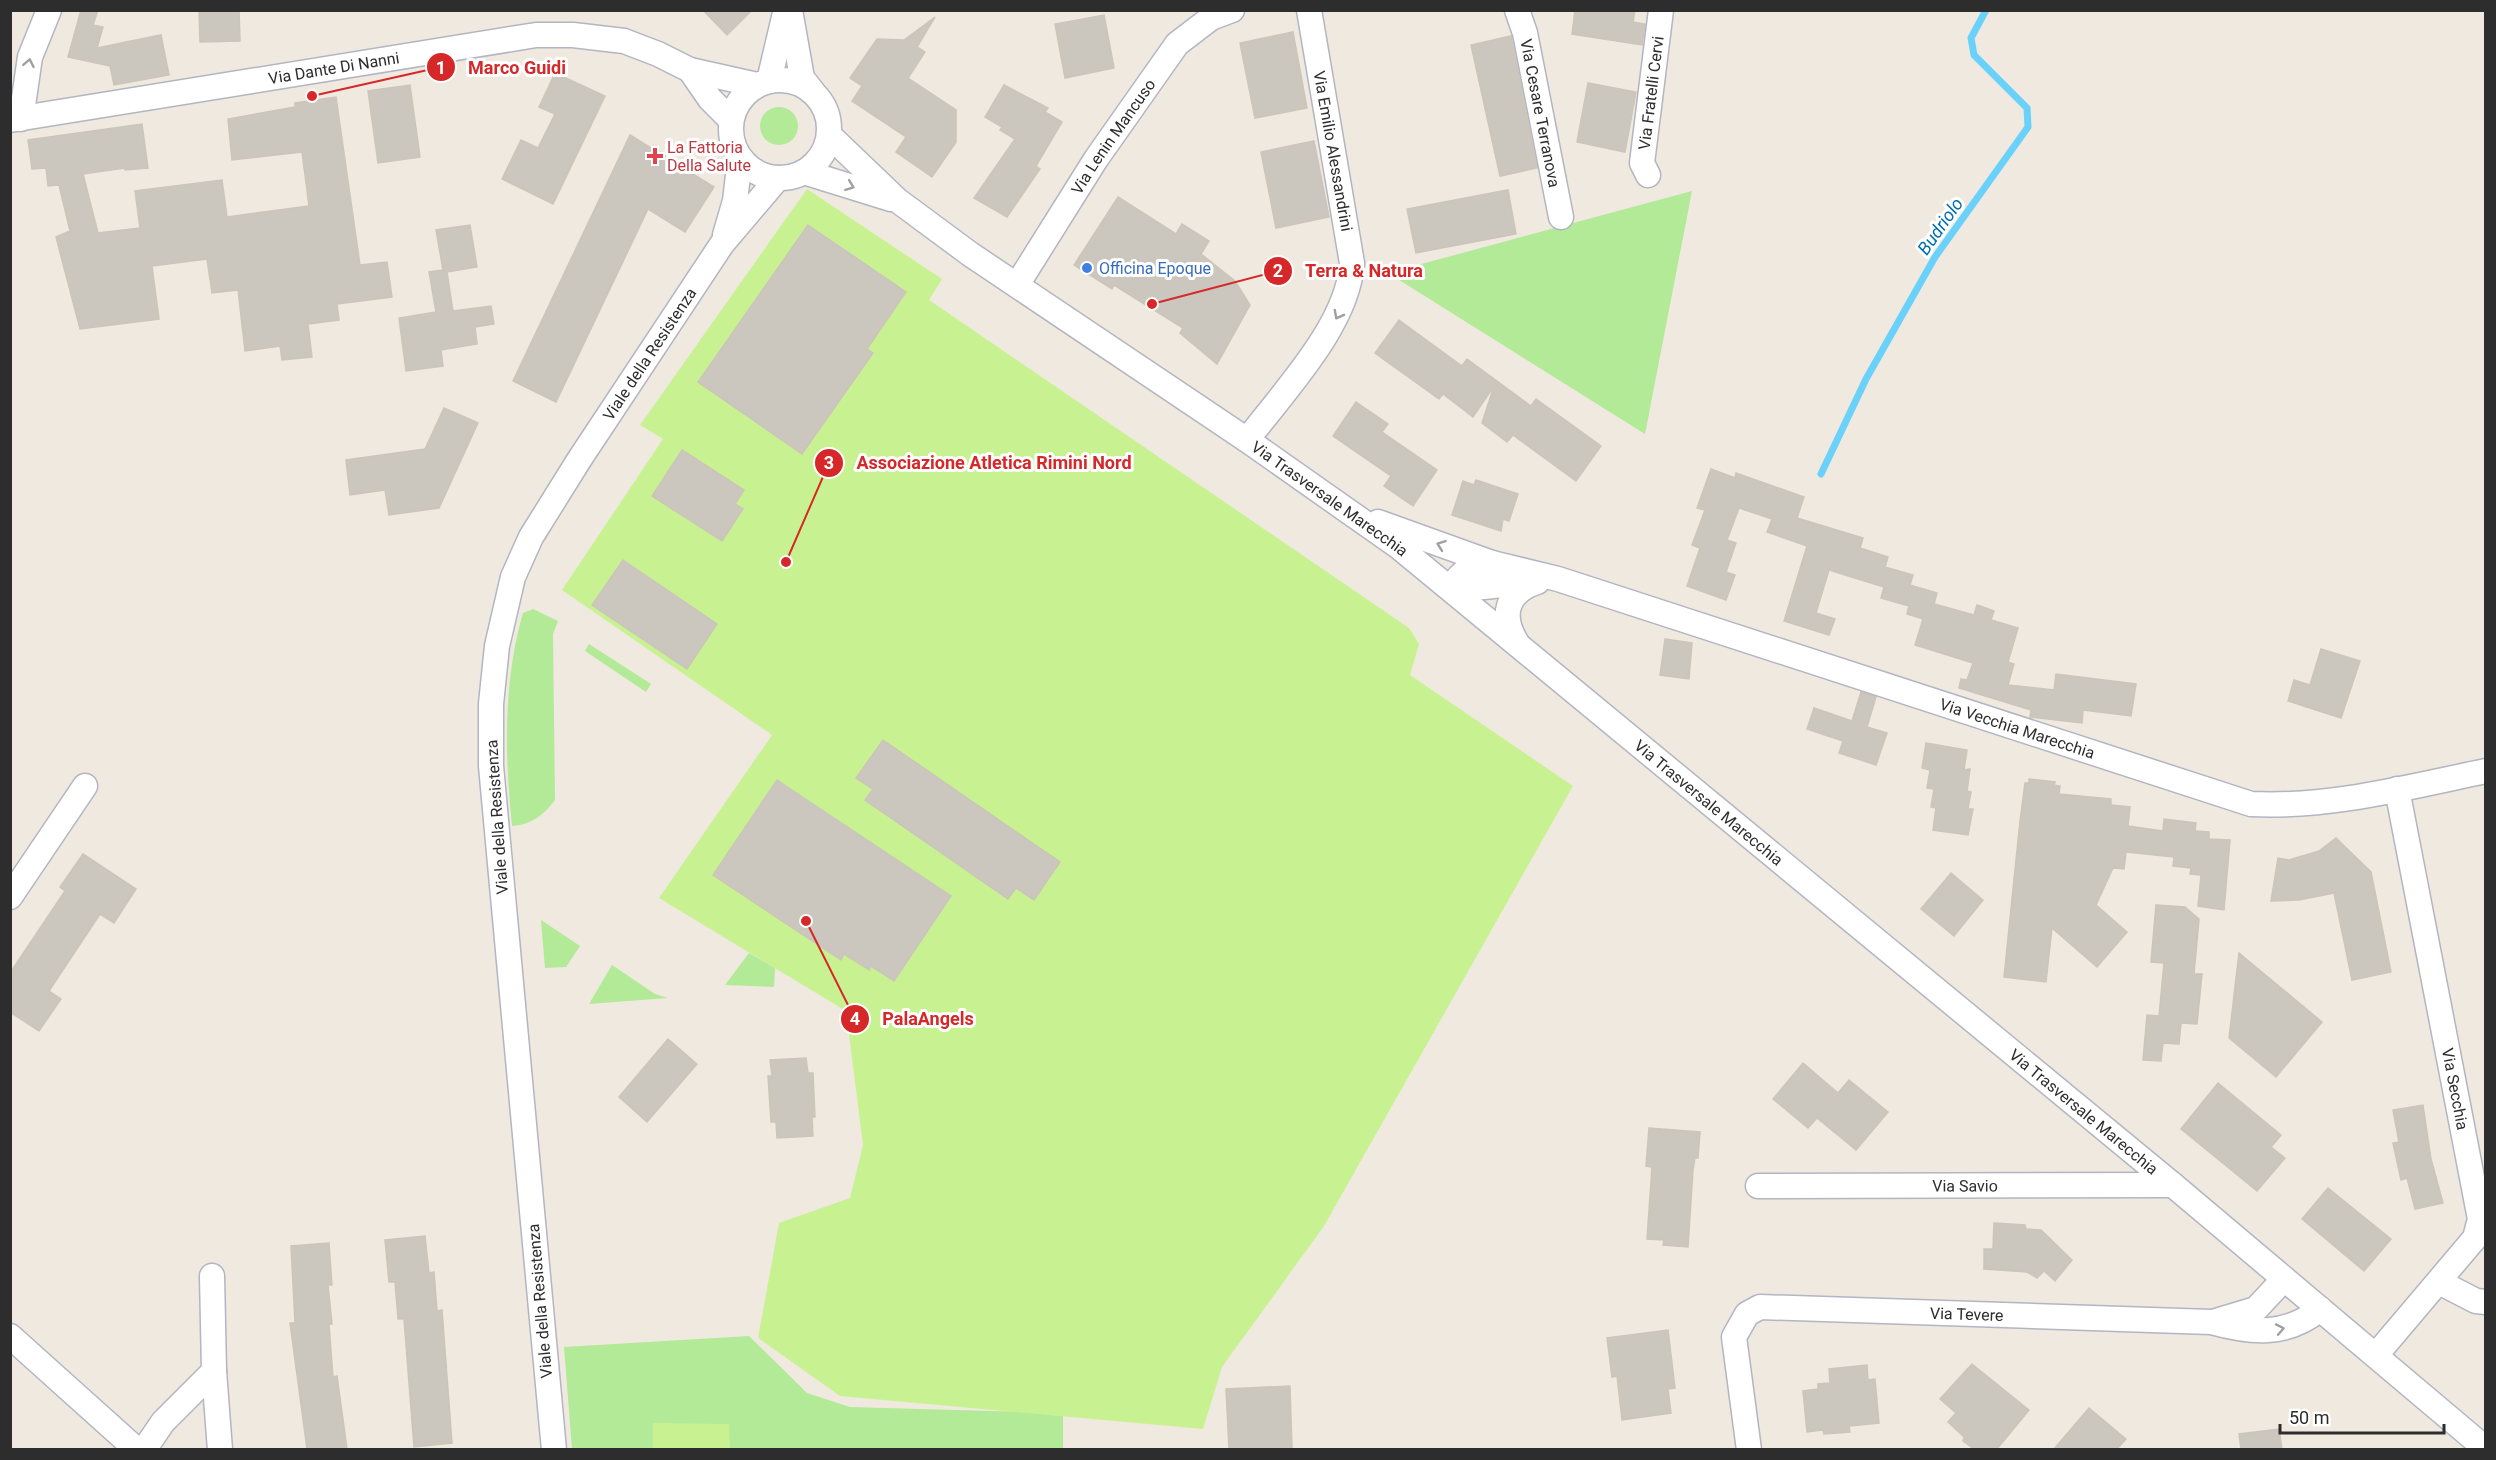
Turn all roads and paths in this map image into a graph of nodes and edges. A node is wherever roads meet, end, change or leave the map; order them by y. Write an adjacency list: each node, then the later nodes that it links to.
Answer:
1 (49, 10): 10 (street, one-way to 1)
2 (788, 10): 8 (street); 9 (street)
3 (1232, 10): 20 (street, Via Lenin Mancuso)
4 (1309, 10): 21 (street, Via Emilio Alessandrini, one-way to 21)
5 (1518, 10): 18 (street, Via Cesare Terranova)
6 (1661, 10): 15 (street, Via Fratelli Cervi)
7 (690, 70): 8 (street, Via Dante Di Nanni); 10 (street, Via Dante Di Nanni); 11 (street, Via Dante Di Nanni)
8 (763, 83): 9 (street); 11 (street)
9 (813, 92): 12 (street)
10 (16, 119)
11 (731, 120): 13 (street)
12 (829, 135): 14 (street); 17 (street, Via Trasversale Marecchia)
13 (740, 158): 16 (street); 19 (street, Viale della Resistenza)
14 (804, 172): 16 (street); 17 (street, Via Trasversale Marecchia, one-way to 17)
15 (1648, 175)
16 (778, 178): 19 (street, Viale della Resistenza)
17 (897, 200): 20 (street, Via Trasversale Marecchia)
18 (1561, 217)
19 (722, 244): 45 (street, Viale della Resistenza)
20 (1017, 285): 21 (street, Via Trasversale Marecchia)
21 (1247, 440): 22 (street, Via Trasversale Marecchia)
22 (1349, 511): 23 (street, Via Vecchia Marecchia, one-way to 22); 25 (street, Via Trasversale Marecchia)
23 (1492, 563): 24 (street, Via Vecchia Marecchia); 25 (street)
24 (1546, 581): 25 (street, Via Vecchia Marecchia); 26 (street); 29 (street, Via Vecchia Marecchia)
25 (1451, 588): 26 (street, Via Trasversale Marecchia)
26 (1517, 643): 31 (street, Via Trasversale Marecchia)
27 (2486, 771): 29 (street, Via Vecchia Marecchia)
28 (85, 786): 30 (street)
29 (2397, 789): 35 (street, Via Secchia)
30 (10, 897)
31 (2173, 1185): 32 (street, Via Savio); 34 (street, Via Trasversale Marecchia)
32 (1758, 1186)
33 (212, 1276): 41 (street)
34 (2284, 1279): 37 (street, Via Trasversale Marecchia); 38 (street)
35 (2439, 1282): 36 (street); 40 (street, Via Secchia)
36 (2486, 1302)
37 (2320, 1309): 38 (street, Via Tevere, one-way to 37); 40 (street, Via Trasversale Marecchia)
38 (2211, 1322): 46 (street, Via Tevere)
39 (10, 1335): 42 (street)
40 (2376, 1355): 47 (street, Via Trasversale Marecchia)
41 (214, 1371): 43 (street); 44 (street)
42 (137, 1449)
43 (144, 1449)
44 (220, 1449)
45 (554, 1449)
46 (1749, 1449)
47 (2486, 1449)

